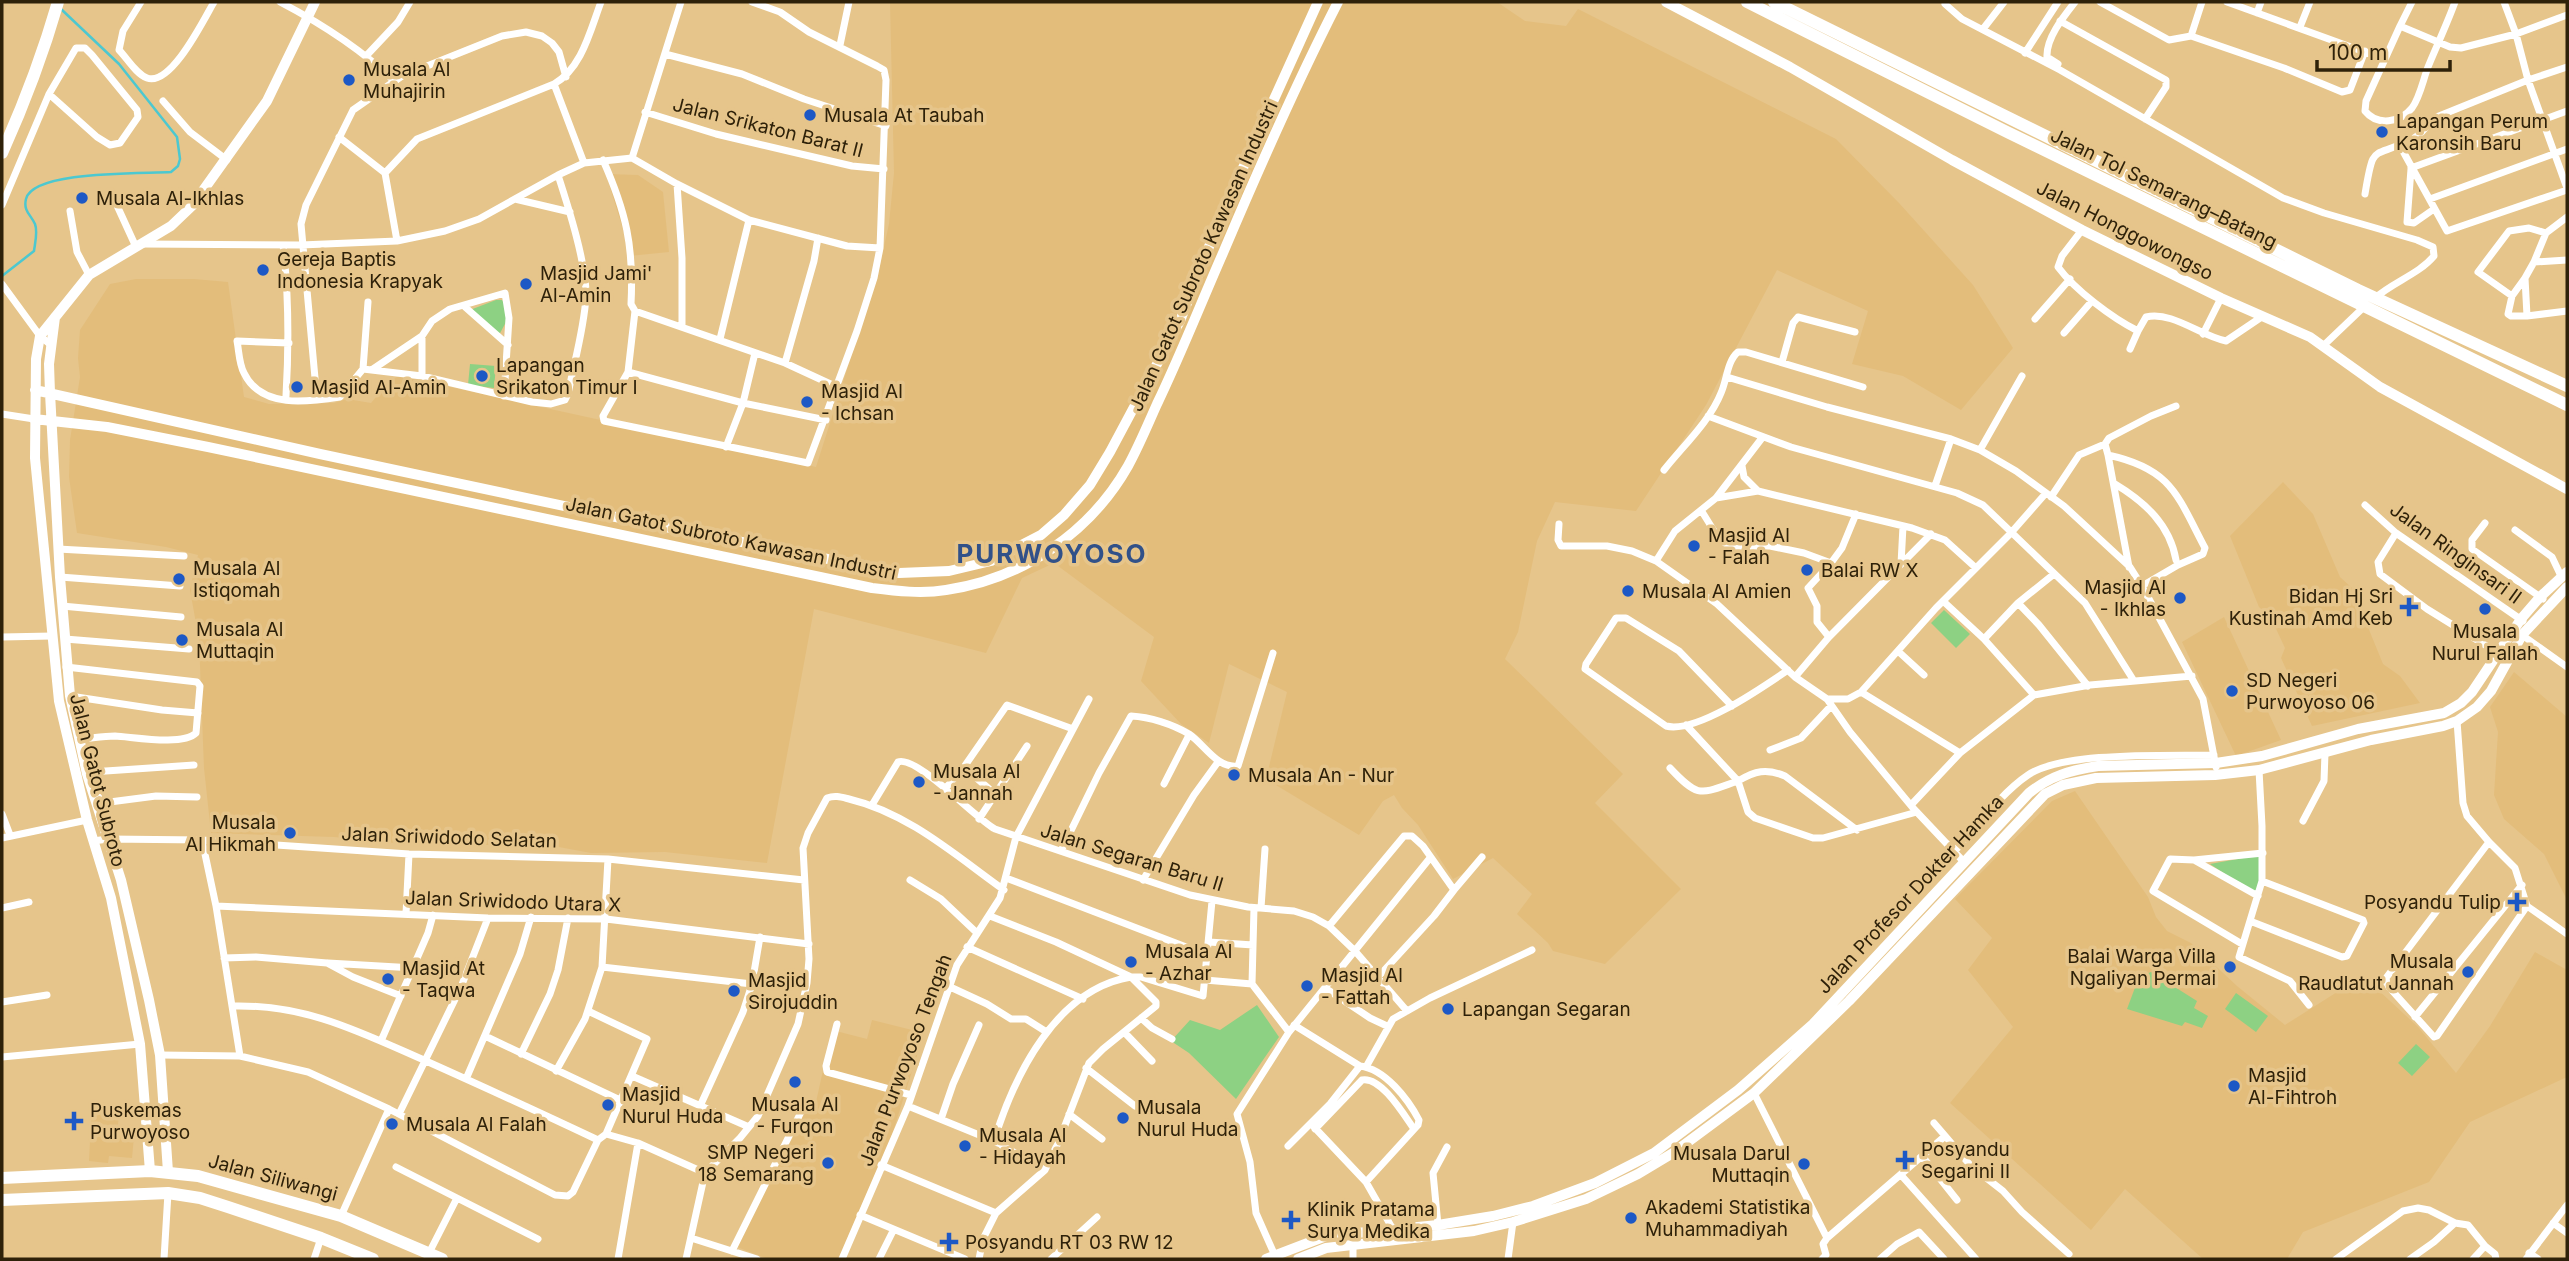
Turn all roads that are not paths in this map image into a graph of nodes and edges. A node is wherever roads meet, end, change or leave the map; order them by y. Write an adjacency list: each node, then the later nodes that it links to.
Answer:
1 (58, 2): 61 (highway)
2 (141, 2): 3 (street)
3 (214, 2)
4 (280, 2): 32 (street)
5 (315, 2): 32 (street)
6 (410, 2): 44 (street)
7 (601, 2): 47 (street)
8 (681, 2): 43 (street)
9 (752, 2): 29 (street)
10 (782, 2): 29 (street)
11 (849, 2): 40 (street)
12 (1318, 2): 136 (street, Jalan Gatot Subroto Kawasan Industri)
13 (1338, 2): 147 (street, Jalan Gatot Subroto Kawasan Industri)
14 (1666, 2): 83 (street, Jalan Honggowongso)
15 (1746, 2): 97 (highway, Jalan Tol Semarang–Batang)
16 (1774, 2): 97 (highway, Jalan Tol Semarang–Batang)
17 (1945, 2): 36 (street)
18 (2004, 2): 36 (street)
19 (2058, 2): 42 (street)
20 (2075, 2): 33 (street)
21 (2100, 2): 38 (street)
22 (2202, 2): 38 (street)
23 (2227, 2): 30 (street)
24 (2261, 2): 30 (street)
25 (2310, 2): 35 (street)
26 (2412, 2): 34 (street)
27 (2455, 2): 39 (street)
28 (2504, 2): 37 (street)
29 (780, 12): 40 (street)
30 (2257, 13): 35 (street)
31 (2567, 15): 37 (street)
32 (307, 16): 44 (street); 64 (street)
33 (2060, 21): 55 (street); 55 (street)
34 (2400, 26): 39 (street); 45 (street)
35 (2300, 27): 41 (street)
36 (1983, 29): 42 (street)
37 (2516, 34): 39 (street); 48 (street)
38 (2191, 36): 41 (street)
39 (2440, 43): 45 (street)
40 (840, 45): 57 (street, Jalan Srikaton Barat II)
41 (2365, 51): 45 (street)
42 (2025, 53): 55 (street)
43 (665, 54): 54 (street); 57 (street)
44 (367, 55): 49 (street)
45 (2384, 59)
46 (2567, 67): 48 (street)
47 (566, 77): 49 (street); 50 (street)
48 (2528, 80): 56 (street); 59 (street)
49 (394, 81): 58 (street)
50 (554, 84): 66 (street); 69 (street)
51 (49, 94): 51 (street); 77 (street)
52 (163, 102): 64 (street)
53 (2567, 111): 56 (street)
54 (645, 112): 63 (street); 68 (street, Jalan Srikaton Barat II)
55 (2145, 118): 121 (street)
56 (2542, 119): 62 (street); 67 (street)
57 (886, 126): 68 (street, Jalan Srikaton Barat II)
58 (339, 138): 69 (street); 88 (street)
59 (2399, 144): 67 (street); 73 (street)
60 (2567, 149): 62 (street)
61 (2, 153)
62 (2553, 153): 72 (street); 76 (street)
63 (632, 158): 65 (street); 71 (street)
64 (227, 160): 89 (street)
65 (603, 160): 66 (street); 103 (street)
66 (584, 163): 70 (street)
67 (2411, 168): 76 (street); 78 (street)
68 (884, 169): 90 (street, Jalan Srikaton Barat II)
69 (385, 173): 86 (street)
70 (558, 174): 75 (street); 80 (street)
71 (677, 184): 82 (street); 109 (street)
72 (2567, 189): 78 (street)
73 (2365, 194)
74 (114, 199): 89 (street)
75 (515, 199): 80 (street); 86 (street)
76 (2430, 199): 78 (street)
77 (2, 205)
78 (2434, 209)
79 (71, 211): 93 (street)
80 (570, 212): 138 (street)
81 (2567, 217): 84 (street)
82 (749, 220): 85 (street); 117 (street)
83 (2082, 230): 95 (street); 99 (street, Jalan Honggowongso)
84 (2546, 233): 92 (street); 98 (street)
85 (818, 238): 90 (street); 125 (street)
86 (397, 241): 88 (street)
87 (284, 245): 88 (street); 89 (street); 118 (street)
88 (301, 245): 139 (street)
89 (139, 246): 93 (street)
90 (880, 248): 133 (street, Jalan Srikaton Barat II)
91 (2567, 260): 92 (street)
92 (2533, 262): 94 (street)
93 (89, 275): 107 (street)
94 (2525, 278): 98 (street); 106 (street)
95 (2070, 279): 100 (street); 108 (street)
96 (3, 285): 115 (street)
97 (2355, 295): 116 (highway, Jalan Tol Semarang–Batang)
98 (2512, 296): 106 (street)
99 (2221, 299): 105 (street, Jalan Honggowongso); 113 (street)
100 (2092, 301): 110 (street); 112 (street)
101 (368, 302): 126 (street)
102 (465, 307): 114 (street); 120 (street); 120 (street)
103 (635, 311): 109 (street); 128 (street)
104 (2567, 311): 106 (street)
105 (2263, 316): 113 (street); 121 (street, Jalan Honggowongso)
106 (2527, 316)
107 (55, 317): 115 (street); 119 (street, Jalan Gatot Subroto)
108 (2035, 319)
109 (682, 327): 117 (street)
110 (2138, 331): 113 (street); 122 (street)
111 (1855, 332): 124 (street)
112 (2064, 333)
113 (2203, 334)
114 (422, 335): 127 (street); 129 (street)
115 (40, 336): 119 (street); 135 (street, Jalan Gatot Subroto)
116 (2438, 336): 132 (highway, Jalan Tol Semarang–Batang); 141 (highway, Jalan Tol Semarang–Batang)
117 (720, 339): 123 (street)
118 (289, 342): 137 (street); 139 (street)
119 (51, 345): 136 (street, Jalan Gatot Subroto)
120 (508, 345): 138 (street)
121 (2323, 345): 158 (street, Jalan Honggowongso)
122 (2130, 348)
123 (755, 353): 125 (street); 140 (street)
124 (1782, 362): 131 (street); 134 (street)
125 (785, 363): 133 (street)
126 (363, 369): 127 (street); 139 (street)
127 (373, 369): 129 (street)
128 (628, 372): 140 (street); 151 (street)
129 (422, 376): 138 (street)
130 (2022, 376): 152 (street)
131 (1727, 377): 144 (street); 149 (street)
132 (2567, 386)
133 (837, 387): 146 (street, Jalan Srikaton Barat II)
134 (1863, 387)
135 (35, 390): 136 (street, Jalan Gatot Subroto Kawasan Industri); 145 (street, Jalan Gatot Subroto)
136 (50, 393): 147 (street, Jalan Gatot Subroto)
137 (286, 396)
138 (503, 396)
139 (317, 400)
140 (743, 403): 146 (street); 151 (street)
141 (2567, 405)
142 (2176, 406): 150 (street)
143 (2, 414): 145 (street)
144 (1707, 416): 148 (street); 155 (street)
145 (34, 419): 147 (street, Jalan Gatot Subroto Kawasan Industri); 193 (street, Jalan Gatot Subroto)
146 (826, 420): 151 (street, Jalan Srikaton Barat II)
147 (52, 421): 172 (street, Jalan Gatot Subroto)
148 (1762, 438): 154 (street); 157 (street)
149 (1951, 439): 152 (street); 157 (street)
150 (2105, 444): 153 (street); 160 (street)
151 (726, 447)
152 (1980, 450): 160 (street)
153 (2108, 455): 156 (street); 184 (street)
154 (1742, 466): 159 (street); 161 (street)
155 (1664, 470)
156 (2115, 484): 174 (street); 179 (street)
157 (1935, 486): 171 (street)
158 (2567, 489)
159 (1758, 491): 161 (street); 164 (street)
160 (2049, 495): 171 (street); 179 (street)
161 (1716, 498): 163 (street)
162 (2365, 505): 169 (street, Jalan Ringinsari II)
163 (1701, 510): 175 (street); 176 (street)
164 (1856, 514): 167 (street); 176 (street)
165 (2485, 523): 186 (street)
166 (1559, 524): 175 (street)
167 (1903, 526): 170 (street); 177 (street)
168 (2515, 530): 181 (street)
169 (2396, 533): 191 (street, Jalan Ringinsari II); 201 (street)
170 (1931, 534): 177 (street); 178 (street)
171 (2010, 534): 178 (street); 180 (street)
172 (58, 549): 173 (street); 182 (street, Jalan Gatot Subroto)
173 (184, 556)
174 (2176, 560)
175 (1656, 561): 204 (street)
176 (1831, 562): 195 (street)
177 (1901, 565): 195 (street)
178 (1976, 568): 187 (street)
179 (2130, 568): 184 (street)
180 (2054, 574): 188 (street); 208 (street)
181 (2564, 574): 186 (main road, Jalan Profesor Dokter Hamka)
182 (60, 577): 183 (street); 189 (street, Jalan Gatot Subroto)
183 (180, 586)
184 (2142, 586): 206 (street)
185 (2567, 587): 186 (main road, Jalan Profesor Dokter Hamka)
186 (2545, 600): 191 (main road, Jalan Profesor Dokter Hamka)
187 (1943, 601): 197 (street); 199 (street)
188 (2018, 603): 197 (street); 209 (street)
189 (62, 606): 190 (street); 196 (street, Jalan Gatot Subroto)
190 (181, 617)
191 (2525, 622): 192 (main road, Jalan Profesor Dokter Hamka); 201 (main road, Jalan Profesor Dokter Hamka)
192 (2522, 635): 203 (street); 213 (main road, Jalan Profesor Dokter Hamka)
193 (52, 636): 194 (street); 247 (street, Jalan Gatot Subroto)
194 (2, 637)
195 (1829, 637): 207 (street)
196 (65, 639): 198 (street); 202 (street, Jalan Gatot Subroto)
197 (1984, 639): 212 (street)
198 (189, 649)
199 (1899, 652): 205 (street); 211 (street)
200 (1273, 653): 230 (street)
201 (2498, 653): 210 (main road, Jalan Profesor Dokter Hamka)
202 (66, 667): 214 (street, Jalan Gatot Subroto); 218 (street)
203 (2567, 667)
204 (1788, 670): 207 (street); 217 (street)
205 (1924, 676)
206 (2192, 676): 208 (street); 231 (street)
207 (1795, 677): 216 (street)
208 (2134, 681): 209 (street)
209 (2088, 686): 212 (street)
210 (2475, 687): 213 (main road); 225 (main road, Jalan Profesor Dokter Hamka)
211 (1861, 692): 216 (street); 227 (street)
212 (2034, 695): 227 (street)
213 (2488, 695): 219 (main road, Jalan Profesor Dokter Hamka)
214 (72, 697): 218 (street); 223 (street); 252 (street, Jalan Gatot Subroto)
215 (1089, 699): 221 (street, Jalan Purwoyoso Tengah)
216 (1829, 702): 226 (street); 243 (street)
217 (1732, 706): 220 (street); 220 (street)
218 (198, 713): 223 (street)
219 (2457, 721): 228 (main road, Jalan Profesor Dokter Hamka); 255 (street)
220 (1686, 725): 237 (street)
221 (1073, 729): 233 (street); 251 (street, Jalan Purwoyoso Tengah)
222 (1189, 735): 230 (street); 238 (street); 257 (street)
223 (82, 739): 236 (street)
224 (1027, 746): 240 (street)
225 (2293, 749): 229 (main road); 231 (main road, Jalan Profesor Dokter Hamka)
226 (1770, 750)
227 (1960, 752): 243 (street)
228 (2325, 753): 229 (main road, Jalan Profesor Dokter Hamka); 248 (street)
229 (2298, 761): 235 (main road, Jalan Profesor Dokter Hamka)
230 (1219, 762): 269 (street)
231 (2215, 764): 235 (main road, Jalan Profesor Dokter Hamka); 258 (street); 265 (main road, Jalan Profesor Dokter Hamka); 344 (main road, Jalan Profesor Dokter Hamka)
232 (194, 765): 236 (street)
233 (964, 767): 239 (street); 240 (street)
234 (1670, 768): 237 (street)
235 (2259, 770): 259 (street)
236 (91, 772): 241 (street)
237 (1738, 781): 249 (street); 249 (street)
238 (1164, 784)
239 (945, 789): 242 (street, Jalan Segaran Baru II); 246 (street, Jalan Segaran Baru II)
240 (996, 794): 246 (street)
241 (197, 797)
242 (872, 804): 267 (street); 272 (street)
243 (1911, 805): 244 (street)
244 (1917, 812): 249 (street); 258 (street)
245 (2, 814): 250 (street)
246 (979, 819): 251 (street, Jalan Segaran Baru II)
247 (87, 820): 250 (street); 254 (street, Jalan Gatot Subroto)
248 (2303, 821)
249 (1857, 830)
250 (6, 836)
251 (1016, 837): 257 (street, Jalan Segaran Baru II); 266 (street, Jalan Purwoyoso Tengah)
252 (108, 839): 253 (street, Jalan Sriwidodo Selatan); 254 (street, Jalan Sriwidodo Selatan); 334 (street, Jalan Gatot Subroto)
253 (202, 840): 260 (street, Jalan Sriwidodo Selatan); 277 (street)
254 (93, 841): 332 (street, Jalan Gatot Subroto)
255 (2489, 842): 271 (street); 320 (street)
256 (1265, 849): 280 (street)
257 (1061, 851): 269 (street, Jalan Segaran Baru II)
258 (1954, 852): 265 (street)
259 (2263, 853): 264 (street); 270 (street)
260 (409, 854): 263 (street, Jalan Sriwidodo Selatan); 281 (street)
261 (1482, 857): 273 (street)
262 (1430, 858): 273 (street); 289 (street); 299 (street)
263 (608, 859): 267 (street, Jalan Sriwidodo Selatan); 287 (street)
264 (2194, 860): 274 (street); 295 (street)
265 (1964, 862): 371 (main road, Jalan Profesor Dokter Hamka)
266 (1006, 878): 272 (street, Jalan Purwoyoso Tengah); 300 (street)
267 (804, 880): 294 (street)
268 (910, 880): 290 (street)
269 (1143, 880): 275 (street, Jalan Segaran Baru II)
270 (2262, 881): 274 (street); 288 (street)
271 (2522, 884): 278 (street); 320 (street)
272 (1004, 890): 283 (street, Jalan Purwoyoso Tengah)
273 (1454, 890): 306 (street)
274 (2258, 896): 288 (street)
275 (1212, 901): 280 (street, Jalan Segaran Baru II); 293 (street)
276 (29, 902): 279 (street)
277 (216, 906): 281 (street, Jalan Sriwidodo Utara X); 301 (street)
278 (2527, 906): 291 (street); 320 (street)
279 (2, 908)
280 (1258, 908): 289 (street, Jalan Segaran Baru II); 296 (street)
281 (406, 914): 282 (street, Jalan Sriwidodo Utara X)
282 (433, 915): 285 (street, Jalan Sriwidodo Utara X); 304 (street)
283 (990, 916): 290 (street, Jalan Purwoyoso Tengah); 305 (street)
284 (531, 917): 285 (street, Jalan Sriwidodo Utara X); 286 (street, Jalan Sriwidodo Utara X); 329 (street)
285 (488, 918): 337 (street)
286 (568, 918): 287 (street, Jalan Sriwidodo Utara X); 333 (street)
287 (606, 919): 292 (street, Jalan Sriwidodo Utara X); 303 (street)
288 (2250, 921): 295 (street)
289 (1329, 926): 299 (street, Jalan Segaran Baru II)
290 (977, 933): 297 (street, Jalan Purwoyoso Tengah)
291 (2567, 934)
292 (760, 937): 294 (street, Jalan Sriwidodo Utara X); 308 (street)
293 (1209, 942): 296 (street); 300 (street)
294 (809, 944): 356 (street)
295 (2242, 944): 316 (street)
296 (1253, 945): 309 (street)
297 (967, 947): 310 (street, Jalan Purwoyoso Tengah); 314 (street)
298 (1532, 950): 319 (street)
299 (1355, 951): 306 (street, Jalan Segaran Baru II); 311 (street)
300 (1208, 955): 307 (street)
301 (224, 958): 302 (street); 317 (street)
302 (327, 963): 304 (street); 313 (street)
303 (602, 967): 308 (street); 318 (street)
304 (414, 968): 313 (street)
305 (1131, 977): 307 (street); 314 (street); 321 (street)
306 (1378, 977): 319 (street, Jalan Segaran Baru II)
307 (1205, 980): 309 (street)
308 (752, 984): 347 (street)
309 (1252, 984): 328 (street)
310 (948, 986): 326 (street); 345 (street, Jalan Purwoyoso Tengah)
311 (1325, 988): 323 (street); 325 (street)
312 (47, 995): 315 (street)
313 (401, 996): 331 (street)
314 (1083, 999): 326 (street)
315 (2, 1002)
316 (2309, 1005)
317 (232, 1006): 331 (street); 335 (street)
318 (588, 1011): 341 (street); 342 (street)
319 (1407, 1011): 325 (street)
320 (2416, 1017)
321 (1141, 1018): 327 (street); 330 (street)
322 (838, 1024): 345 (street)
323 (1294, 1025): 328 (street); 339 (street)
324 (979, 1026): 354 (street)
325 (1387, 1026): 339 (street)
326 (1045, 1031): 363 (street)
327 (1124, 1032): 338 (street); 340 (street)
328 (1289, 1032): 407 (street)
329 (485, 1036): 333 (street); 343 (street)
330 (1172, 1039)
331 (381, 1041): 337 (street)
332 (139, 1044): 336 (street); 372 (street, Jalan Gatot Subroto)
333 (521, 1054): 341 (street)
334 (160, 1055): 335 (street); 373 (street, Jalan Gatot Subroto)
335 (240, 1056): 350 (street)
336 (2, 1057)
337 (426, 1061): 343 (street); 352 (street)
338 (1152, 1061)
339 (1363, 1066): 357 (street); 358 (street)
340 (1086, 1068): 349 (street); 353 (street)
341 (556, 1071): 346 (street)
342 (632, 1076): 346 (street); 347 (street)
343 (466, 1079): 362 (street)
344 (1754, 1093): 371 (main road, Jalan Profesor Dokter Hamka); 398 (street)
345 (911, 1095): 348 (street, Jalan Purwoyoso Tengah)
346 (622, 1101): 359 (street)
347 (701, 1104): 356 (street)
348 (908, 1106): 354 (street); 368 (street, Jalan Purwoyoso Tengah)
349 (1135, 1106)
350 (389, 1109): 352 (street); 386 (street)
351 (802, 1110): 403 (street)
352 (399, 1114): 362 (street)
353 (1069, 1114): 361 (street); 370 (street)
354 (940, 1119): 363 (street)
355 (1934, 1123): 360 (street)
356 (749, 1127): 374 (street)
357 (1313, 1127): 358 (street); 365 (street); 377 (street)
358 (1414, 1129): 377 (street)
359 (606, 1134): 362 (street); 364 (street)
360 (1944, 1138): 367 (street); 405 (street)
361 (1102, 1139)
362 (598, 1140)
363 (994, 1141): 370 (street)
364 (638, 1143): 374 (street); 412 (street)
365 (1288, 1146)
366 (1447, 1147): 391 (street)
367 (1922, 1156): 375 (street); 382 (street)
368 (881, 1165): 384 (street); 385 (street, Jalan Purwoyoso Tengah)
369 (396, 1167): 380 (street)
370 (1045, 1170): 384 (street)
371 (1636, 1170): 388 (main road, Jalan Profesor Dokter Hamka); 391 (main road, Jalan Profesor Dokter Hamka)
372 (150, 1171): 373 (highway, Jalan Siliwangi); 376 (highway, Jalan Siliwangi); 378 (highway)
373 (168, 1172): 379 (highway); 386 (highway, Jalan Siliwangi)
374 (705, 1173): 397 (street)
375 (1901, 1175): 398 (street); 426 (street)
376 (2, 1178)
377 (1366, 1182): 392 (street)
378 (150, 1193): 379 (highway, Jalan Siliwangi); 381 (highway, Jalan Siliwangi)
379 (168, 1193): 396 (highway, Jalan Siliwangi); 408 (street)
380 (457, 1198): 399 (street); 404 (street)
381 (2, 1200)
382 (1957, 1200)
383 (2567, 1205): 390 (street)
384 (996, 1213): 418 (street)
385 (860, 1215): 393 (street); 415 (street, Jalan Purwoyoso Tengah)
386 (341, 1216): 404 (highway, Jalan Siliwangi)
387 (1097, 1217): 419 (street)
388 (1513, 1222): 400 (main road, Jalan Profesor Dokter Hamka); 422 (street)
389 (2455, 1223): 402 (street); 427 (street); 428 (street)
390 (2553, 1223): 395 (street); 406 (street)
391 (1438, 1225): 392 (main road, Jalan Profesor Dokter Hamka)
392 (1393, 1228): 394 (main road, Jalan Profesor Dokter Hamka); 400 (street)
393 (893, 1231): 416 (street); 417 (street)
394 (1352, 1233): 401 (street); 407 (main road, Jalan Profesor Dokter Hamka)
395 (2567, 1233)
396 (321, 1238): 409 (street); 410 (highway, Jalan Siliwangi)
397 (691, 1238): 403 (street); 413 (street)
398 (1827, 1238): 423 (street)
399 (538, 1239)
400 (1399, 1241): 401 (main road, Jalan Profesor Dokter Hamka)
401 (1353, 1245): 420 (main road, Jalan Profesor Dokter Hamka); 421 (street)
402 (2486, 1246): 429 (street); 430 (street)
403 (732, 1251): 414 (street)
404 (429, 1253): 411 (highway, Jalan Siliwangi)
405 (2069, 1254)
406 (2527, 1256): 431 (street)
407 (1273, 1258)
408 (164, 1259)
409 (314, 1259)
410 (373, 1259)
411 (442, 1259)
412 (618, 1259)
413 (686, 1259)
414 (757, 1259)
415 (842, 1259)
416 (879, 1259)
417 (965, 1259)
418 (979, 1259)
419 (1051, 1259)
420 (1298, 1259)
421 (1353, 1259)
422 (1508, 1259)
423 (1822, 1259)
424 (1880, 1259): 425 (street)
425 (1944, 1259)
426 (1976, 1259)
427 (2336, 1259)
428 (2410, 1259)
429 (2473, 1259)
430 (2496, 1259)
431 (2538, 1259)

